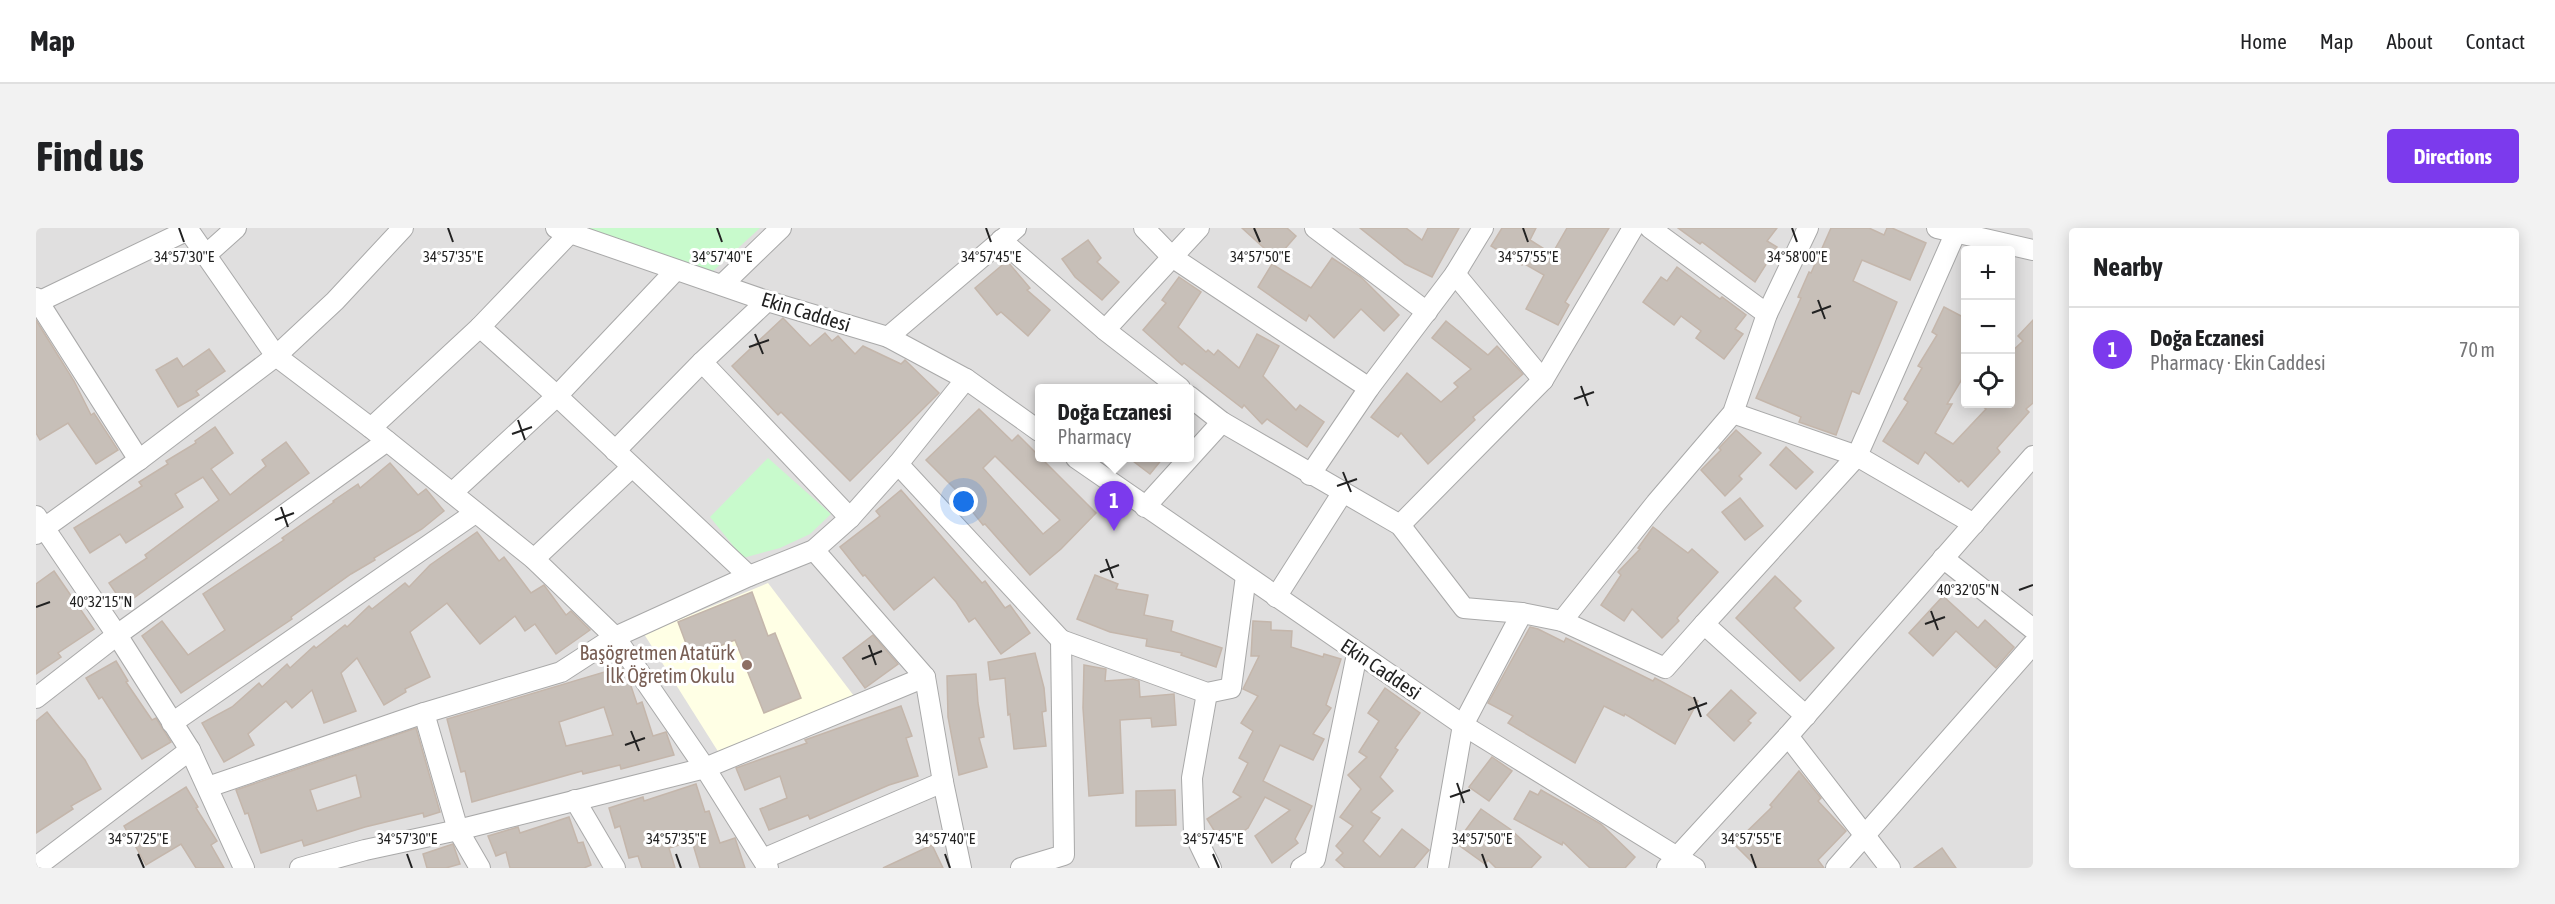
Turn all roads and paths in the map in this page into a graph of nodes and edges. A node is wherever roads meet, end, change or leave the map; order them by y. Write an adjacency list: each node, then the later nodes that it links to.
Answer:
1 (236, 228): 16 (street)
2 (404, 228): 28 (street)
3 (781, 228): 20 (street)
4 (1144, 228): 17 (street)
5 (1199, 228): 17 (street)
6 (1315, 228): 23 (street)
7 (1633, 228): 31 (street)
8 (1650, 228): 24 (street)
9 (1808, 228): 24 (street)
10 (187, 229): 16 (street); 21 (street)
11 (1481, 229): 19 (street)
12 (562, 231): 18 (street, Ekin Caddesi); 25 (street)
13 (1946, 231): 15 (street); 43 (street)
14 (1009, 234): 26 (street); 27 (street)
15 (2033, 250)
16 (207, 254): 28 (street)
17 (1172, 257): 26 (street); 33 (street)
18 (676, 270): 20 (street, Ekin Caddesi); 34 (street)
19 (1455, 274): 23 (street); 31 (street)
20 (722, 285): 22 (street, Ekin Caddesi)
21 (37, 301): 45 (street)
22 (767, 301): 27 (street, Ekin Caddesi); 29 (street)
23 (1426, 312): 33 (street)
24 (1767, 314): 36 (street)
25 (480, 327): 34 (street); 38 (street)
26 (1105, 330): 32 (street)
27 (888, 337): 30 (street, Ekin Caddesi)
28 (276, 356): 38 (street); 45 (street)
29 (702, 362): 41 (street); 55 (street)
30 (966, 379): 39 (street, Ekin Caddesi); 48 (street)
31 (1544, 380): 57 (street)
32 (1175, 384)
33 (1369, 388): 50 (street)
34 (557, 396): 41 (street); 52 (street)
35 (1194, 400): 37 (street)
36 (1733, 412): 43 (street); 66 (street)
37 (1222, 422): 42 (street); 50 (street)
38 (371, 428): 40 (street)
39 (1035, 428)
40 (387, 441): 52 (street); 69 (street)
41 (615, 451): 49 (street)
42 (1194, 453)
43 (1857, 456): 56 (street); 67 (street)
44 (2033, 456): 56 (street)
45 (139, 460): 58 (street)
46 (1082, 462): 53 (street, Ekin Caddesi)
47 (1186, 462): 53 (street)
48 (898, 464): 55 (street); 71 (street)
49 (632, 467): 61 (street); 62 (street)
50 (1310, 475): 51 (street)
51 (1343, 492): 57 (street); 64 (street)
52 (452, 493): 54 (street)
53 (1145, 507): 63 (street, Ekin Caddesi)
54 (475, 513): 61 (street); 79 (street)
55 (850, 518): 59 (street)
56 (1974, 524): 60 (street)
57 (1400, 525): 65 (street)
58 (39, 526): 69 (street)
59 (814, 550): 62 (street); 74 (street)
60 (1943, 558): 68 (street); 78 (street)
61 (534, 559): 70 (street)
62 (749, 576): 70 (street)
63 (1246, 576): 64 (street, Ekin Caddesi); 75 (street)
64 (1276, 597): 73 (street, Ekin Caddesi)
65 (1522, 613): 66 (street); 80 (street)
66 (1562, 621): 67 (street)
67 (1704, 624): 78 (street)
68 (2033, 629)
69 (117, 635): 76 (street); 79 (street)
70 (615, 637): 77 (street); 83 (street)
71 (1061, 640): 75 (street); 90 (street)
72 (2033, 644): 88 (street)
73 (1357, 654): 80 (street, Ekin Caddesi); 102 (street)
74 (925, 677): 83 (street); 84 (street)
75 (1207, 693): 101 (street)
76 (36, 698)
77 (424, 713): 85 (street); 87 (street)
78 (1806, 716): 81 (street)
79 (172, 723): 82 (street)
80 (1463, 725): 92 (street, Ekin Caddesi); 93 (street)
81 (1788, 736): 88 (street); 92 (street)
82 (190, 750): 85 (street); 94 (street)
83 (705, 768): 86 (street); 91 (street)
84 (943, 782): 91 (street); 99 (street)
85 (208, 787): 95 (street)
86 (575, 800): 87 (street); 98 (street)
87 (458, 830): 89 (street); 97 (street)
88 (1864, 833): 104 (street); 105 (street)
89 (368, 859): 96 (street)
90 (1067, 861): 100 (street)
91 (765, 863)
92 (1672, 863): 103 (street, Ekin Caddesi)
93 (1443, 865)
94 (36, 867)
95 (244, 868)
96 (300, 868)
97 (480, 868)
98 (615, 868)
99 (962, 868)
100 (1021, 868)
101 (1211, 868)
102 (1301, 868)
103 (1695, 868)
104 (1836, 868)
105 (1890, 868)

